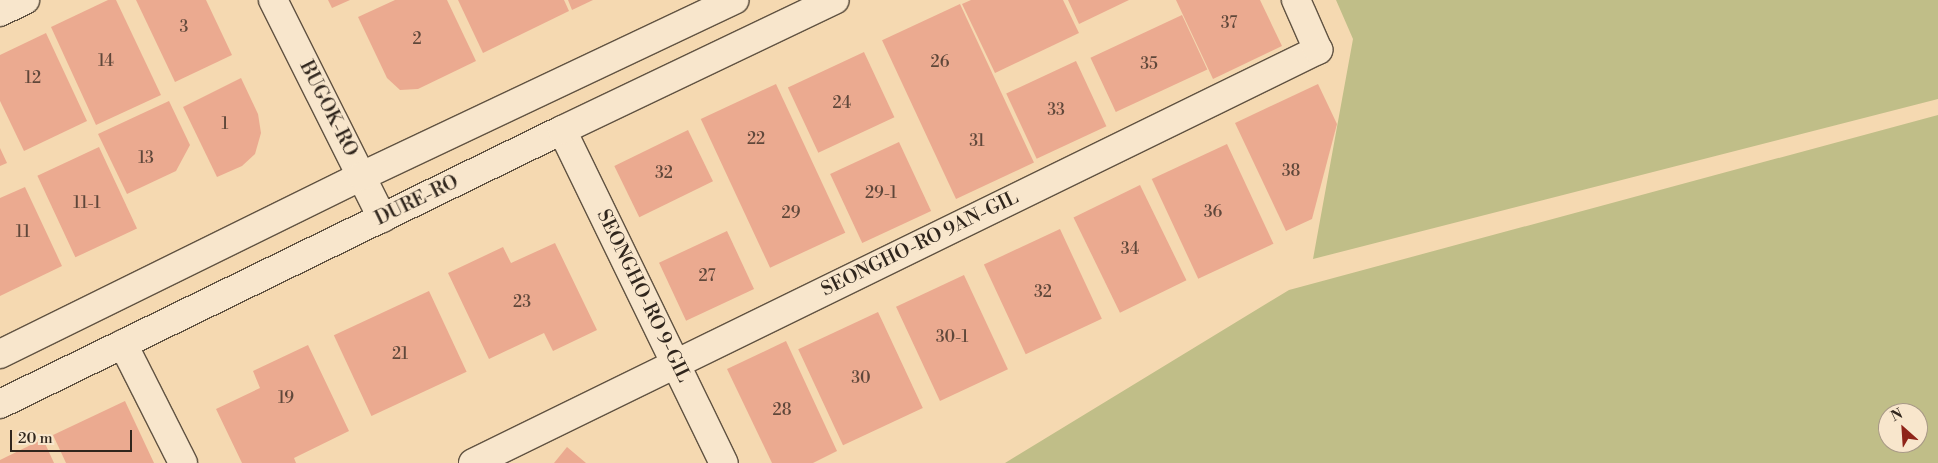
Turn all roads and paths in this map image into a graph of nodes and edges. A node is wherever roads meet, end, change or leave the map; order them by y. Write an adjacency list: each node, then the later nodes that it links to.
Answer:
1 (25, 0): 6 (street)
2 (273, 0): 8 (street, BUGOK-RO)
3 (735, 0): 8 (street)
4 (835, 0): 7 (street, DURE-RO)
5 (1296, 0): 12 (street, SEONGHO-RO 9AN-GIL)
6 (0, 12)
7 (562, 130): 9 (street, DURE-RO); 12 (street, SEONGHO-RO 9-GIL)
8 (362, 176): 9 (street, BUGOK-RO); 11 (street)
9 (382, 218): 10 (street, DURE-RO)
10 (123, 344): 13 (street, DURE-RO); 14 (street)
11 (0, 354)
12 (676, 363): 15 (street, SEONGHO-RO 9AN-GIL); 16 (street, SEONGHO-RO 9-GIL)
13 (0, 404)
14 (183, 463)
15 (473, 463)
16 (724, 463)

